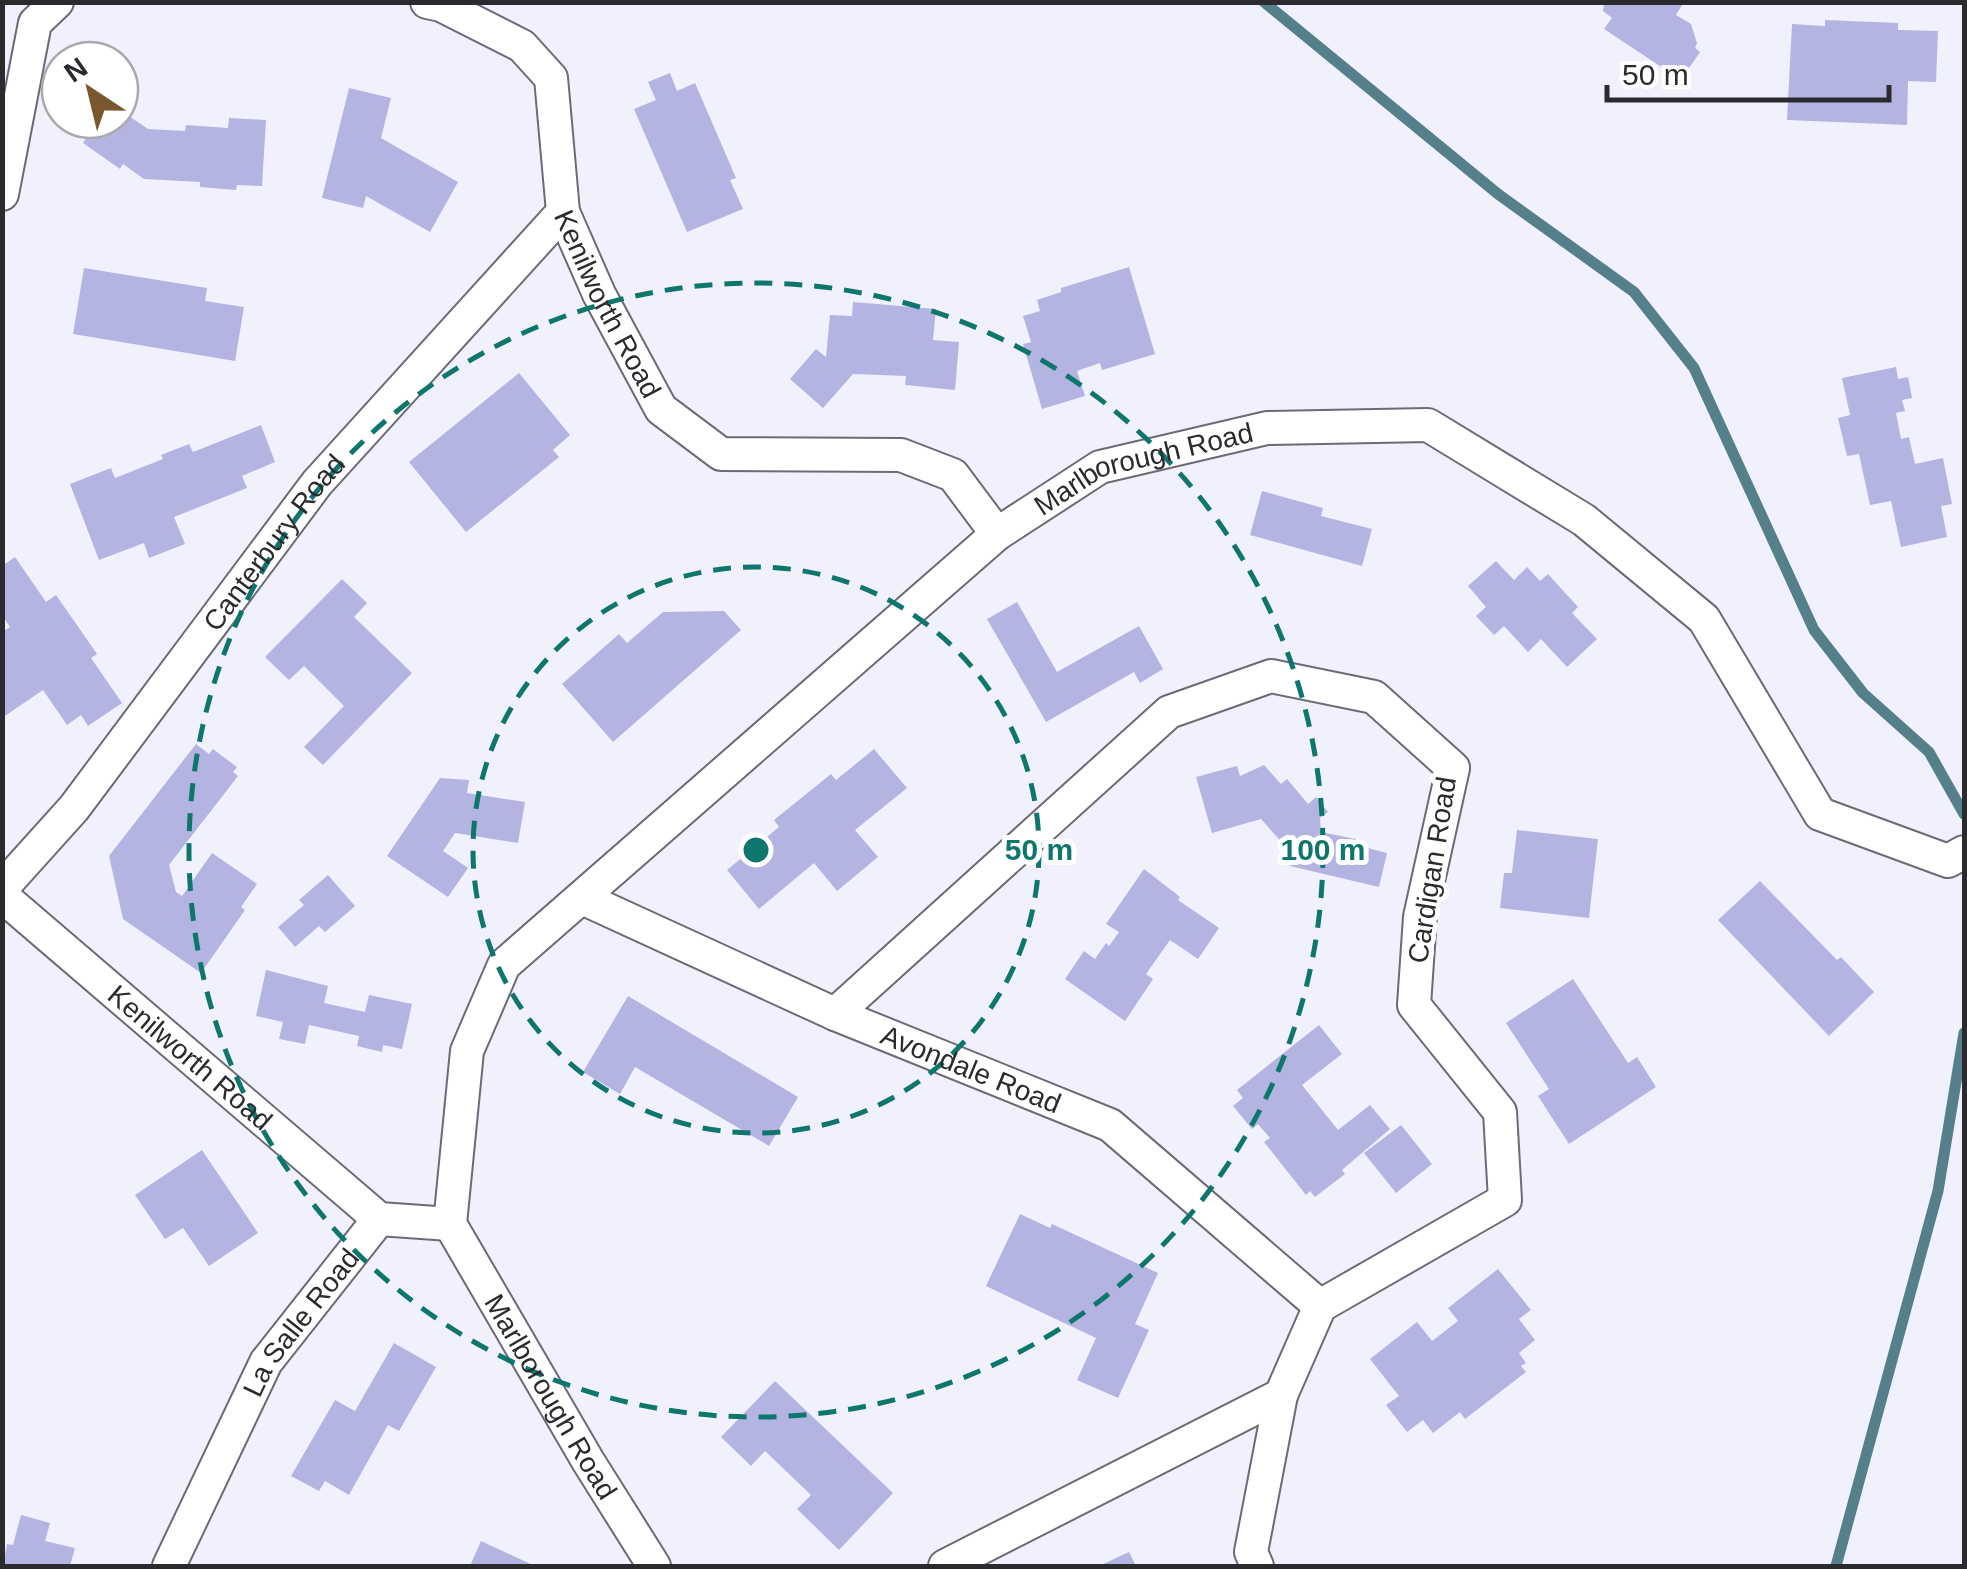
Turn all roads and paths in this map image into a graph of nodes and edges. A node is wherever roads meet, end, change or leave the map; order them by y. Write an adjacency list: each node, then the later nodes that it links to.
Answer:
1 (57, 2): 3 (street)
2 (427, 2): 4 (street, Kenilworth Road)
3 (2, 194)
4 (563, 212): 5 (street, Kenilworth Road); 7 (street, Canterbury Road)
5 (997, 534): 6 (street, Marlborough Road); 9 (street, Marlborough Road)
6 (1964, 852)
7 (2, 888)
8 (2, 896): 11 (street, Kenilworth Road)
9 (582, 898): 10 (street, Avondale Road); 12 (street, Marlborough Road)
10 (835, 1014): 13 (street, Avondale Road); 13 (street, Cardigan Road)
11 (379, 1220): 12 (street); 15 (street, La Salle Road)
12 (450, 1224): 16 (street, Marlborough Road)
13 (1320, 1306): 14 (street)
14 (1281, 1396): 17 (street); 18 (street)
15 (169, 1566)
16 (654, 1566)
17 (945, 1566)
18 (1258, 1566)

